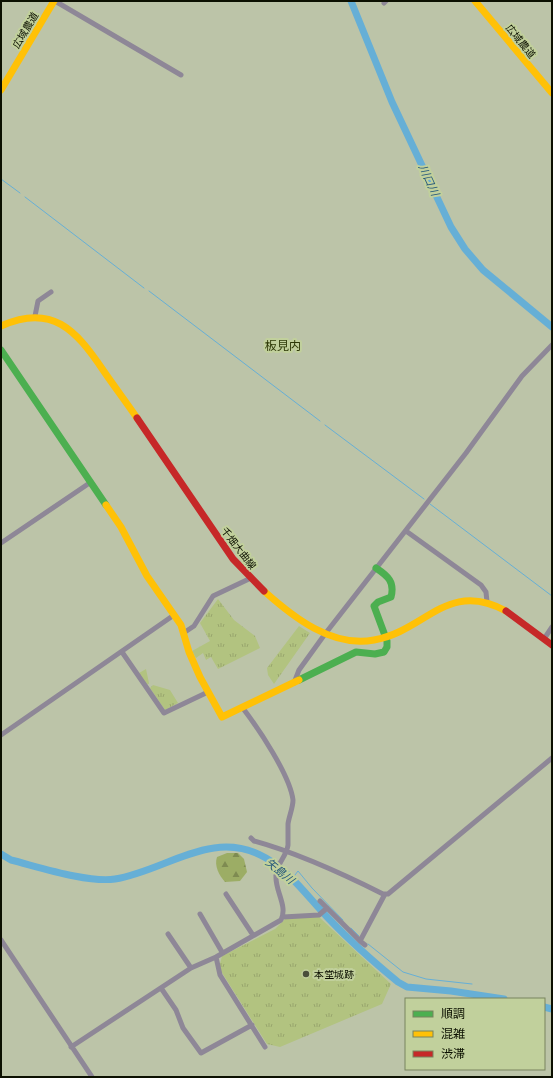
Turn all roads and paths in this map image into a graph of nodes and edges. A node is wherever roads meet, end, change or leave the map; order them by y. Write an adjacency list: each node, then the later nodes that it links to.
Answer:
1 (54, 1): 3 (street); 4 (street, 広域農道)
2 (475, 1): 5 (street, 広域農道)
3 (181, 75)
4 (1, 90)
5 (552, 93)
6 (51, 292): 7 (street)
7 (35, 316): 8 (street, 千畑大曲線); 15 (street, 千畑大曲線)
8 (1, 326)
9 (550, 346): 12 (street)
10 (1, 350): 11 (street)
11 (91, 482): 13 (street); 17 (street)
12 (406, 531): 14 (street); 16 (street)
13 (1, 543)
14 (376, 568): 20 (street); 21 (street)
15 (251, 578): 19 (street); 20 (street, 千畑大曲線)
16 (487, 602): 21 (street, 千畑大曲線); 22 (street, 千畑大曲線)
17 (174, 615): 19 (street); 24 (street)
18 (552, 627): 22 (street)
19 (185, 632): 26 (street)
20 (325, 634): 21 (street, 千畑大曲線); 25 (street)
21 (387, 636): 25 (street)
22 (544, 639): 23 (street, 千畑大曲線)
23 (552, 645)
24 (122, 652): 26 (street); 28 (street)
25 (294, 682): 27 (street)
26 (208, 692): 27 (street)
27 (242, 708): 31 (street)
28 (2, 733)
29 (552, 758): 33 (street)
30 (251, 838): 31 (street)
31 (286, 851): 33 (street); 37 (street)
32 (226, 894): 39 (street)
33 (385, 894): 41 (street)
34 (320, 901): 35 (street)
35 (327, 908): 37 (street); 41 (street)
36 (200, 914): 43 (street)
37 (283, 917): 39 (street)
38 (168, 934): 45 (street)
39 (253, 935): 43 (street)
40 (1, 940): 48 (street)
41 (360, 941): 42 (street)
42 (364, 945)
43 (222, 952): 44 (street)
44 (216, 957): 45 (street); 47 (street)
45 (192, 968): 46 (street)
46 (161, 988): 47 (street); 48 (street)
47 (252, 1025): 49 (street)
48 (71, 1047): 50 (street)
49 (265, 1047)
50 (92, 1077)

